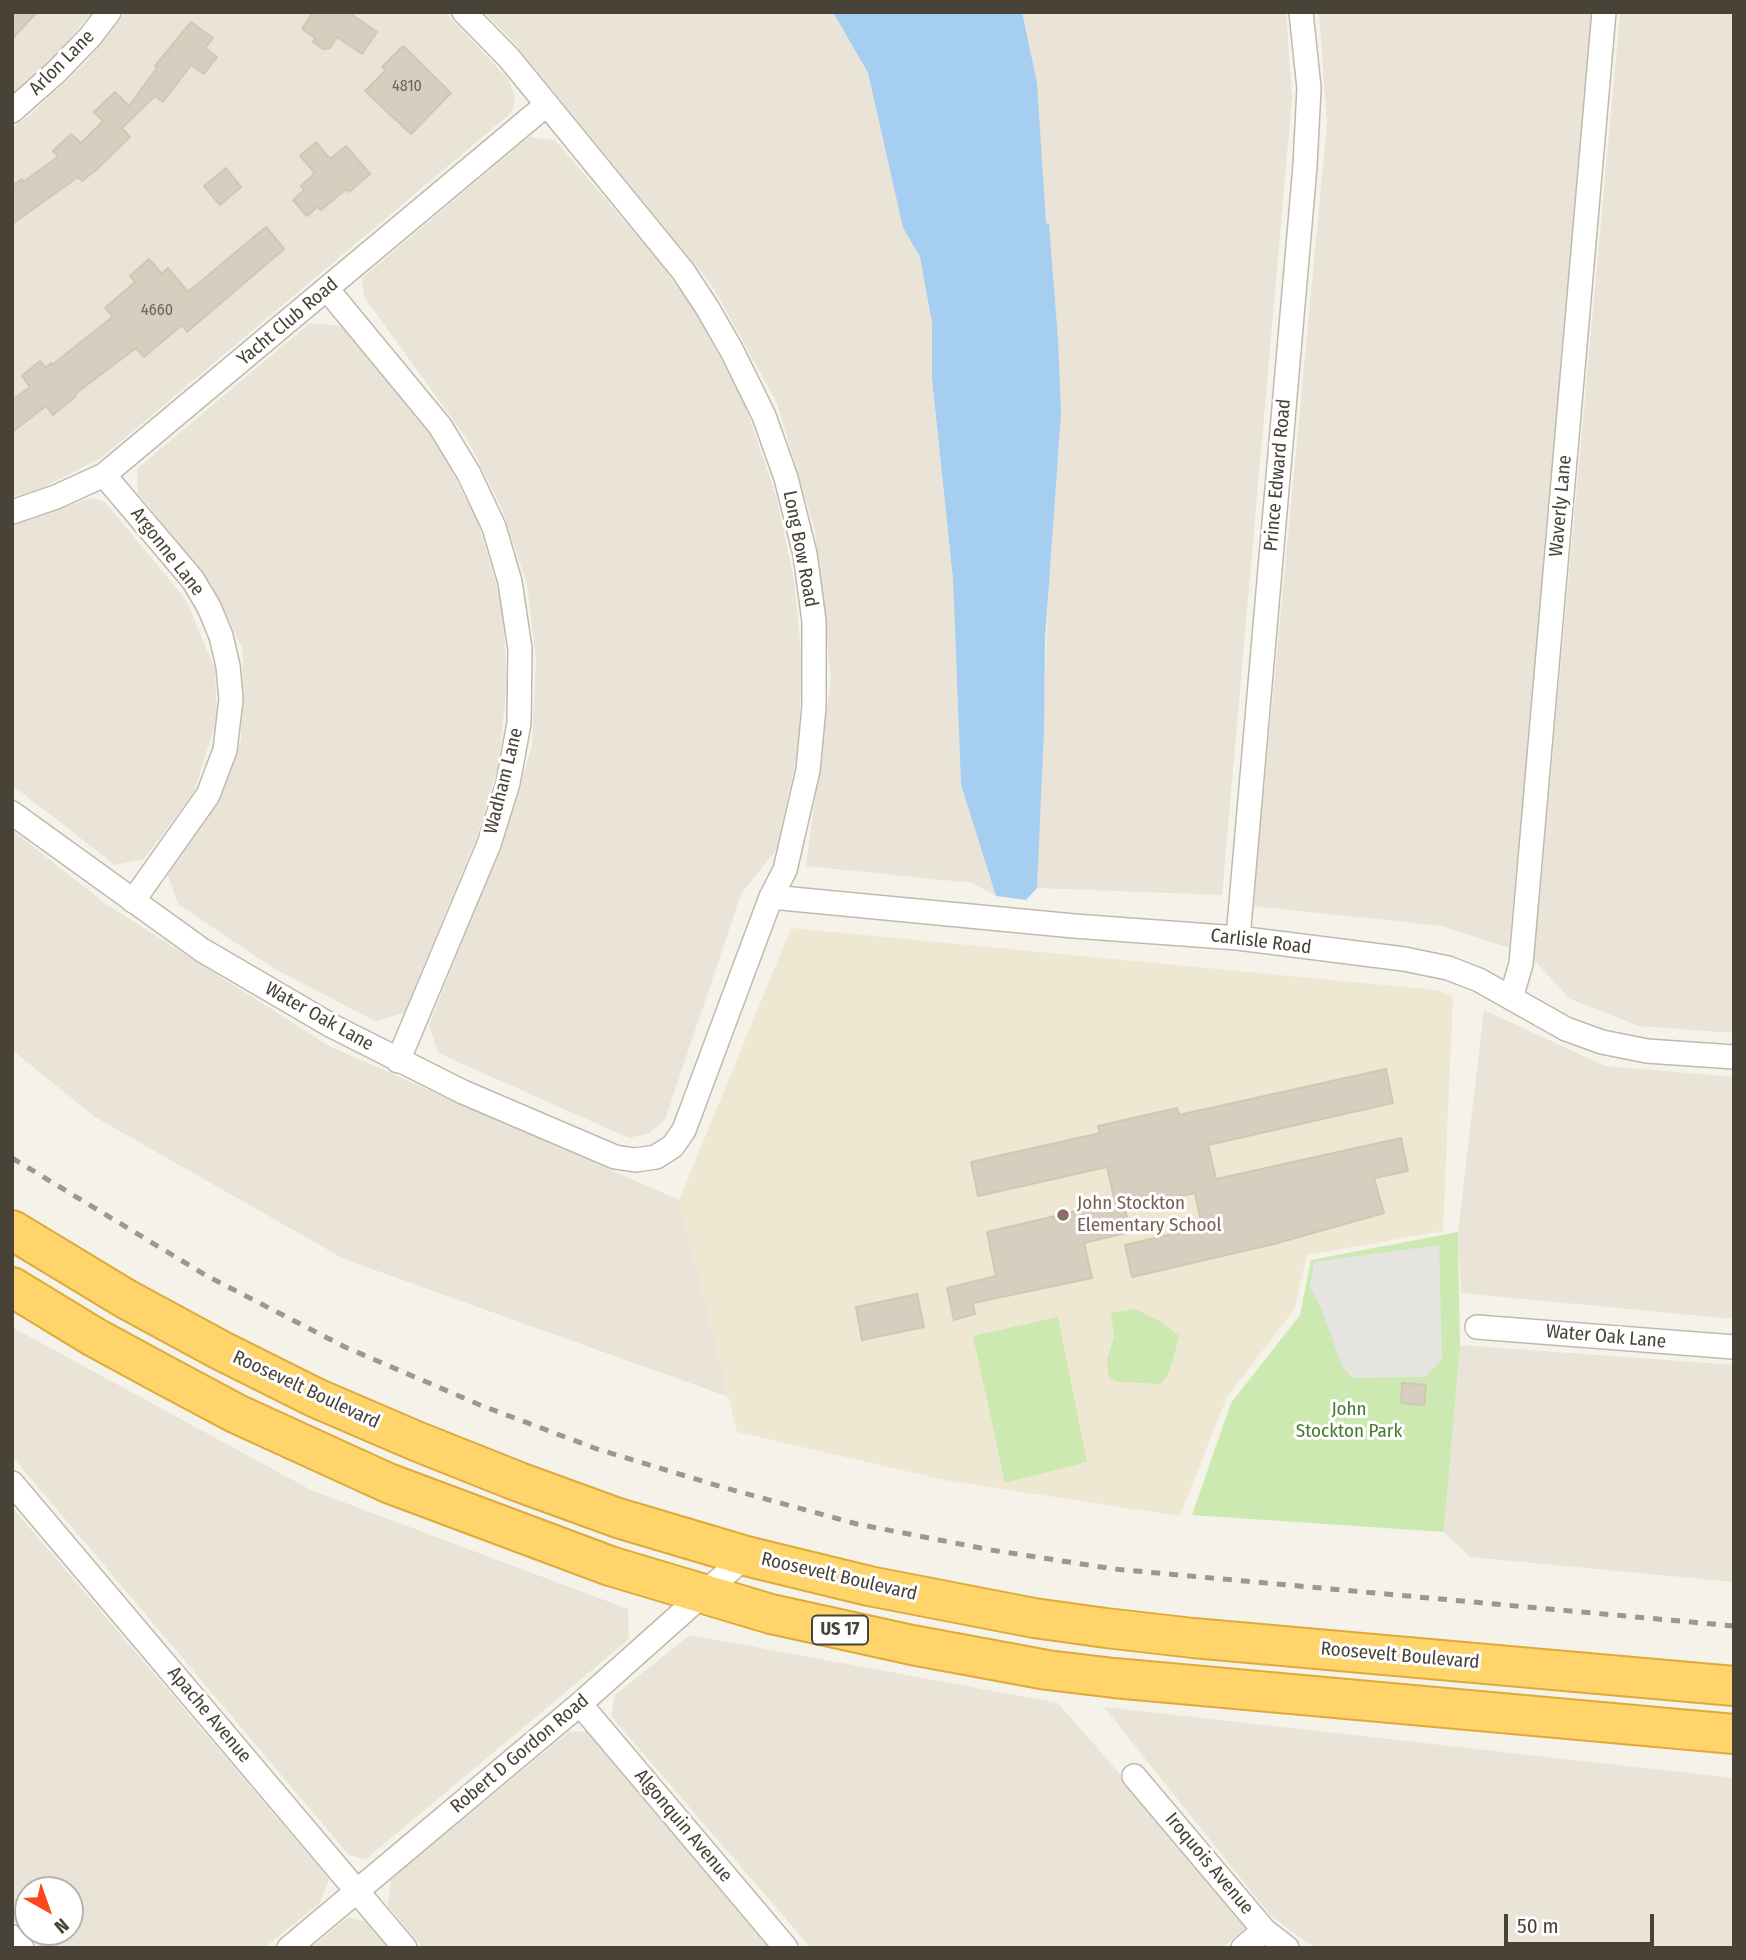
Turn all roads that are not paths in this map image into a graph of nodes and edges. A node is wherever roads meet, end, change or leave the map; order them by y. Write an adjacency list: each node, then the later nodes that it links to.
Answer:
1 (109, 12): 6 (street, Arlon Lane)
2 (464, 12): 5 (street, Long Bow Road)
3 (1301, 12): 13 (street, Prince Edward Road)
4 (1604, 12): 14 (street, Waverly Lane)
5 (547, 105): 7 (street, Yacht Club Road); 11 (street, Long Bow Road)
6 (12, 111)
7 (327, 289): 8 (street, Yacht Club Road); 16 (street, Wadham Lane)
8 (104, 475): 9 (street, Yacht Club Road); 12 (street, Argonne Lane)
9 (12, 512)
10 (12, 813): 12 (street, Water Oak Lane)
11 (771, 897): 13 (street, Carlisle Road); 17 (street, Long Bow Road)
12 (133, 901): 16 (street, Water Oak Lane)
13 (1238, 938): 14 (street, Carlisle Road)
14 (1511, 998): 15 (street, Carlisle Road)
15 (1734, 1057)
16 (398, 1060): 17 (street, Water Oak Lane)
17 (656, 1157)
18 (12, 1230): 23 (highway, Roosevelt Boulevard / US 17)
19 (12, 1287): 24 (highway, US 17)
20 (1477, 1326): 21 (street, Water Oak Lane)
21 (1734, 1347)
22 (12, 1483): 29 (street, Apache Avenue)
23 (746, 1556): 24 (street, Robert D Gordon Road); 25 (highway, Roosevelt Boulevard / US 17)
24 (703, 1595): 26 (street, Robert D Gordon Road); 27 (highway, US 17)
25 (1734, 1686)
26 (580, 1704): 29 (street, Robert D Gordon Road); 35 (street, Algonquin Avenue)
27 (1734, 1734)
28 (1134, 1776): 30 (street, Iroquois Avenue)
29 (358, 1891): 33 (street, Robert D Gordon Road); 34 (street, Apache Avenue)
30 (1264, 1930): 36 (street); 37 (street, Iroquois Avenue)
31 (12, 1937): 32 (street)
32 (22, 1948)
33 (289, 1948)
34 (405, 1948)
35 (786, 1948)
36 (1243, 1948)
37 (1287, 1948)

